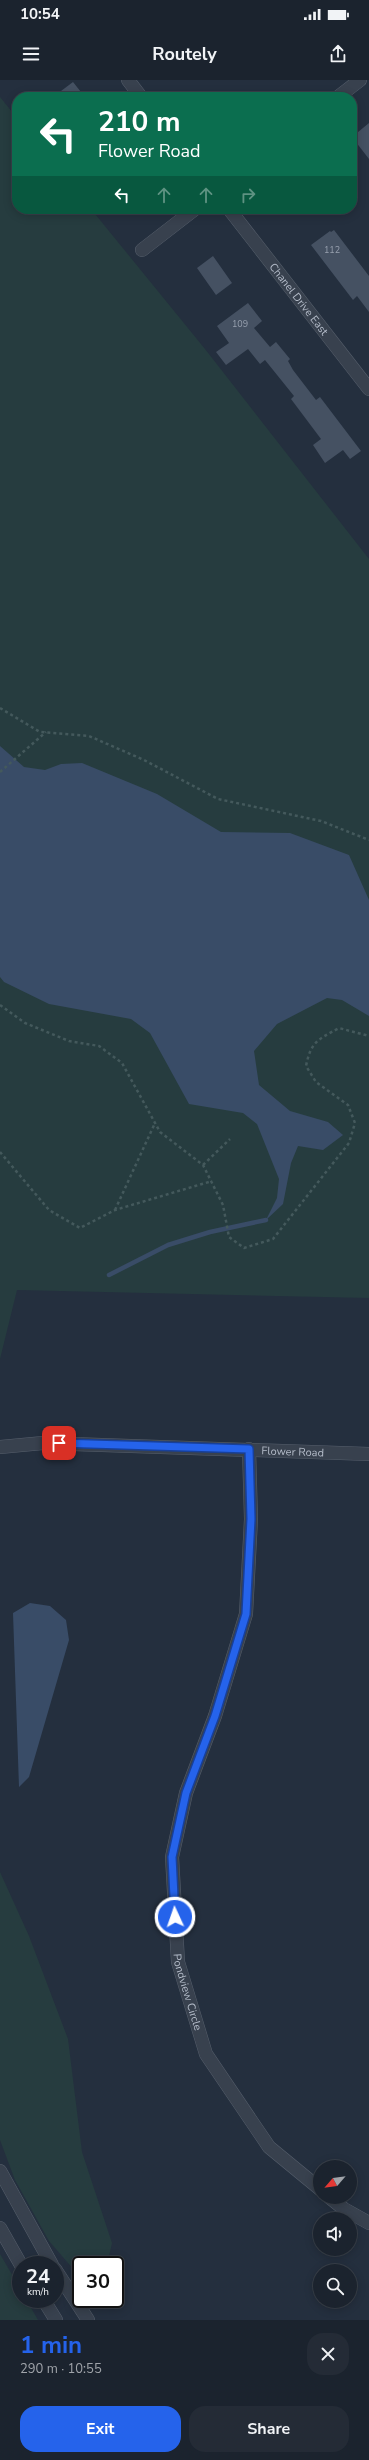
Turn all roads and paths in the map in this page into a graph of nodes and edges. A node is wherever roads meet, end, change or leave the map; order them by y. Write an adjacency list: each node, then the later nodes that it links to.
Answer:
1 (128, 80): 3 (street)
2 (360, 80): 4 (street)
3 (137, 92)
4 (344, 92)
5 (189, 214): 7 (street)
6 (233, 214): 8 (street, Chanel Drive East)
7 (142, 250)
8 (369, 389)
9 (0, 708): 10 (path)
10 (46, 732): 11 (path); 12 (path)
11 (0, 772)
12 (369, 840)
13 (0, 1005): 15 (path)
14 (369, 1036): 19 (path)
15 (155, 1122): 18 (path); 20 (path)
16 (230, 1139): 18 (path)
17 (0, 1152): 20 (path)
18 (203, 1165): 19 (path)
19 (212, 1181): 20 (path)
20 (115, 1210)
21 (0, 1447): 22 (street, Flower Road)
22 (249, 1449): 23 (street, Flower Road); 25 (street, Pondview Circle)
23 (369, 1454)
24 (0, 2172): 30 (street)
25 (313, 2183)
26 (338, 2204): 27 (street)
27 (369, 2223)
28 (0, 2228): 29 (street)
29 (16, 2256)
30 (47, 2256)
31 (64, 2283): 34 (street)
32 (49, 2308): 33 (street)
33 (56, 2320)
34 (88, 2320)

